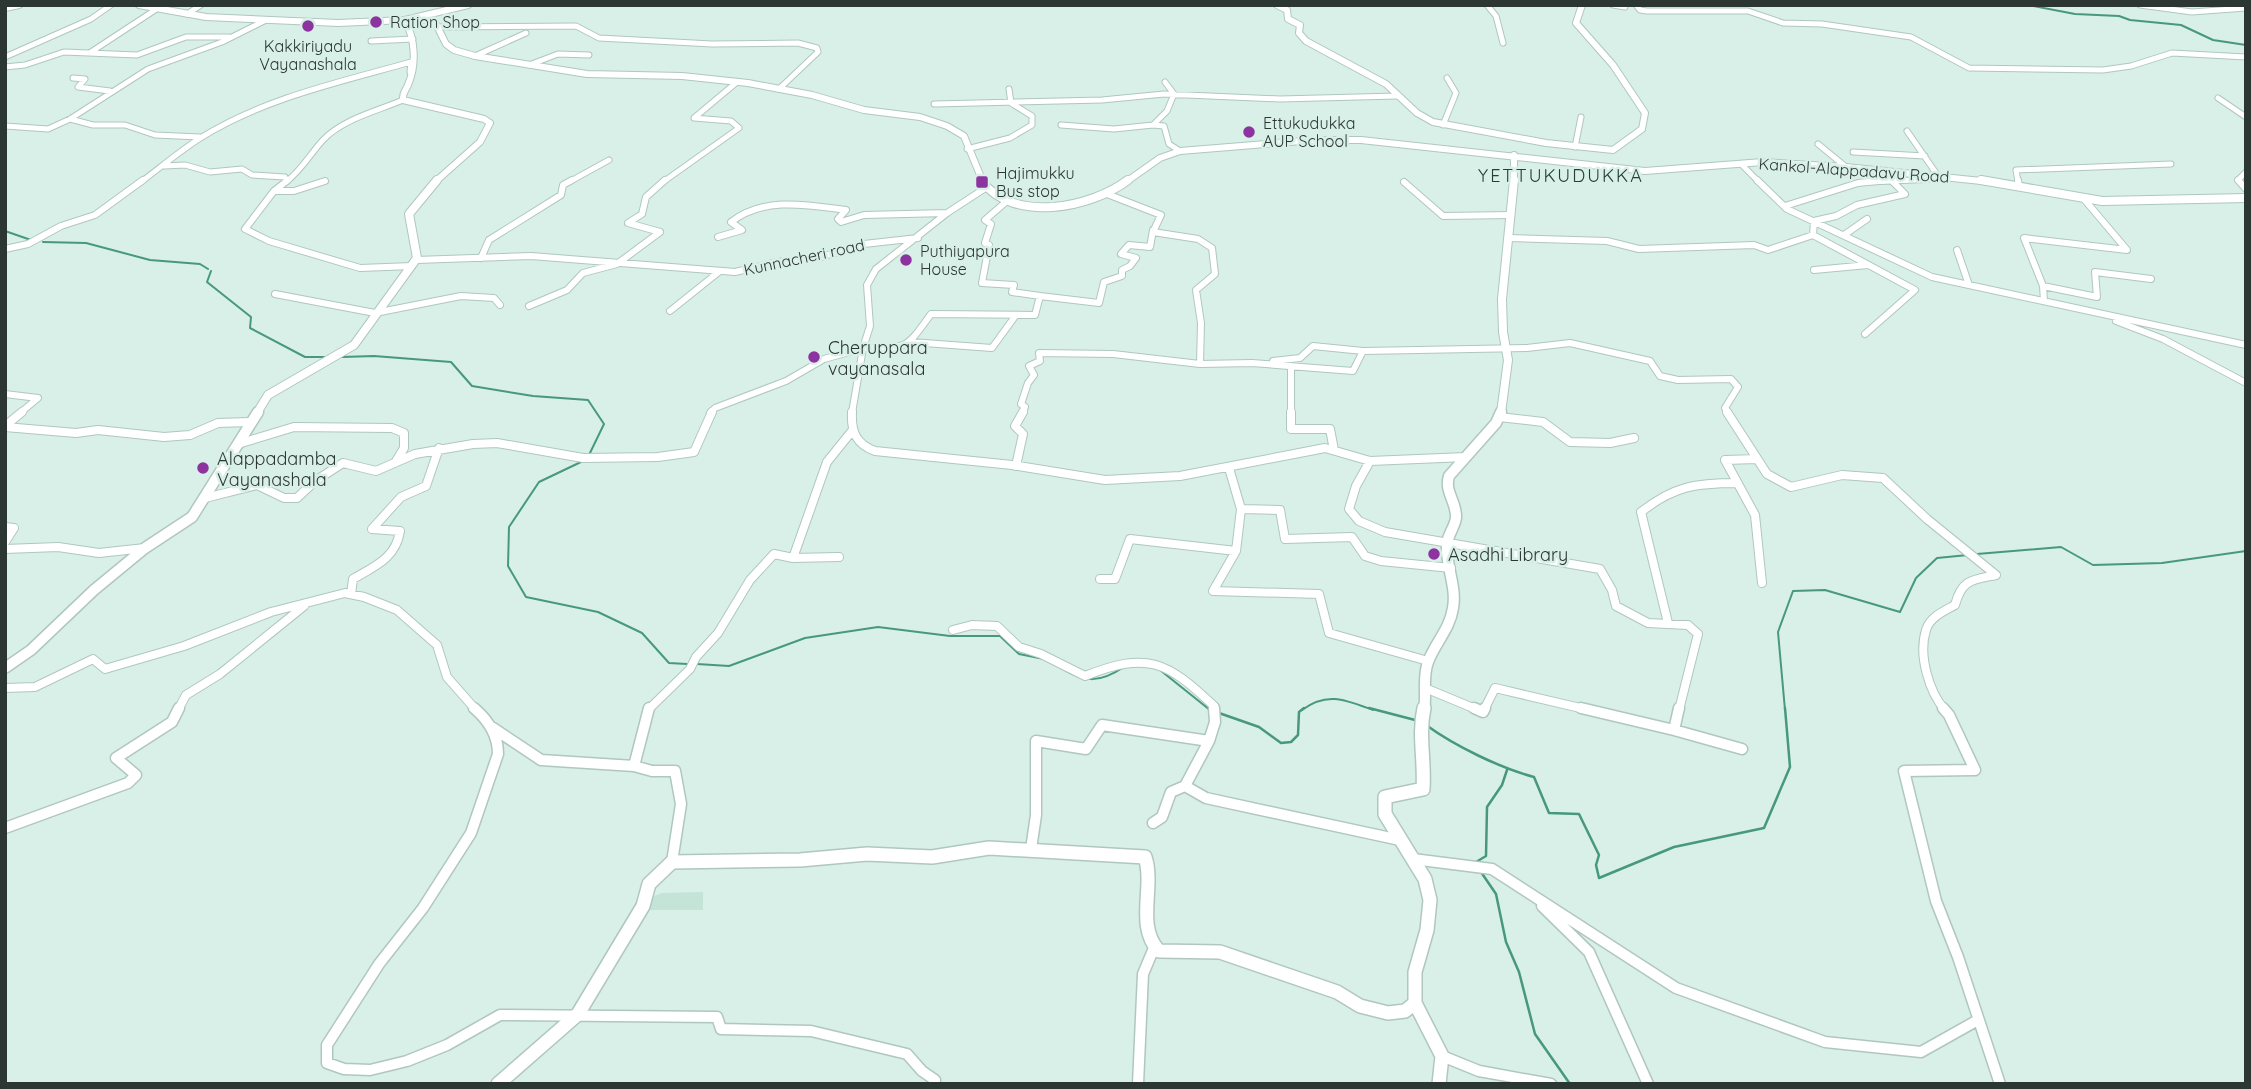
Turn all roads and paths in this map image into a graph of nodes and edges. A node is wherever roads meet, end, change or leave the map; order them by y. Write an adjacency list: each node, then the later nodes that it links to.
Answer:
1 (19, 5): 14 (street)
2 (111, 5): 31 (street)
3 (139, 5): 15 (street)
4 (201, 5): 17 (street)
5 (424, 5): 18 (street)
6 (468, 5): 18 (street)
7 (1277, 5): 44 (street)
8 (1487, 5): 27 (street)
9 (1582, 5): 60 (street)
10 (1613, 5): 13 (street)
11 (1636, 5): 32 (street)
12 (2140, 5): 16 (street)
13 (1625, 7)
14 (5, 8)
15 (158, 8): 17 (street); 28 (street)
16 (2246, 8)
17 (187, 13): 20 (street)
18 (430, 15): 19 (street)
19 (418, 18): 21 (street); 22 (street)
20 (265, 20): 21 (street); 24 (street)
21 (405, 20): 25 (street)
22 (439, 27): 30 (street); 40 (street)
23 (526, 33): 30 (street)
24 (232, 37): 28 (street); 42 (street)
25 (413, 39): 26 (street); 33 (street)
26 (371, 41)
27 (1503, 43)
28 (90, 53): 35 (street)
29 (589, 55): 34 (street)
30 (475, 56): 34 (street)
31 (5, 57)
32 (2246, 57)
33 (411, 62): 46 (street); 57 (street)
34 (529, 65): 38 (street)
35 (5, 67)
36 (73, 78): 42 (street)
37 (1447, 78): 54 (street)
38 (737, 82): 40 (street); 101 (street)
39 (1165, 82): 43 (street)
40 (779, 89): 61 (street)
41 (1009, 89): 47 (street)
42 (110, 91): 51 (street)
43 (1174, 94): 44 (street); 47 (street); 52 (street)
44 (1397, 96): 54 (street)
45 (2218, 98): 50 (street)
46 (403, 100): 81 (street); 100 (street)
47 (1011, 103): 48 (street); 61 (street)
48 (934, 104)
49 (1581, 117): 60 (street)
50 (2246, 117)
51 (69, 119): 55 (street); 57 (street)
52 (1153, 124): 53 (street); 62 (street)
53 (1061, 125)
54 (1443, 125): 58 (street)
55 (5, 126)
56 (1907, 131): 65 (street)
57 (202, 137): 70 (street)
58 (1546, 143): 60 (street); 66 (street)
59 (1818, 144): 71 (street)
60 (1576, 147)
61 (967, 149): 79 (street)
62 (1180, 151): 64 (street, Kankol-Alappadavu Road); 82 (street, Kankol-Alappadavu Road)
63 (1853, 152): 65 (street)
64 (1514, 155): 66 (street, Kankol-Alappadavu Road); 88 (street)
65 (1925, 156): 73 (street)
66 (1545, 158): 68 (street, Kankol-Alappadavu Road)
67 (609, 160): 99 (street)
68 (1741, 164): 71 (street, Kankol-Alappadavu Road); 86 (street)
69 (2171, 164): 78 (street)
70 (164, 166): 74 (street); 97 (street)
71 (1846, 167): 73 (street, Kankol-Alappadavu Road)
72 (2246, 172): 80 (street)
73 (1940, 176): 75 (street); 78 (street, Kankol-Alappadavu Road)
74 (285, 177)
75 (1890, 179): 86 (street); 90 (street)
76 (325, 181): 81 (street)
77 (1404, 182): 88 (street)
78 (2019, 186): 84 (street, Kankol-Alappadavu Road)
79 (987, 187): 85 (street); 87 (street)
80 (2246, 189)
81 (274, 191): 100 (street, Kunnacheri road)
82 (1107, 194): 85 (street); 91 (street)
83 (2246, 198): 84 (street, Kankol-Alappadavu Road)
84 (2084, 199): 107 (street)
85 (1007, 201): 109 (street)
86 (1785, 206): 90 (street)
87 (947, 213): 94 (street); 95 (street)
88 (1511, 215): 96 (street)
89 (1867, 219): 93 (street)
90 (1814, 221): 92 (street); 93 (street)
91 (1154, 227): 109 (street); 124 (street)
92 (1813, 235): 96 (street); 102 (street)
93 (1844, 235): 106 (street)
94 (718, 237)
95 (918, 238): 104 (street, Kunnacheri road); 121 (street)
96 (1509, 238): 120 (street)
97 (5, 249)
98 (1957, 250): 106 (street)
99 (481, 258): 100 (street, Kunnacheri road); 101 (street, Kunnacheri road)
100 (414, 263): 115 (street)
101 (617, 264): 104 (street, Kunnacheri road); 112 (street)
102 (1868, 265): 103 (street); 117 (street)
103 (1814, 270)
104 (720, 271): 113 (street)
105 (2151, 279): 107 (street)
106 (1969, 285): 110 (street)
107 (2043, 286): 110 (street)
108 (275, 294): 115 (street)
109 (1040, 296): 116 (street)
110 (2044, 301): 114 (street)
111 (500, 305): 115 (street)
112 (528, 306)
113 (670, 311)
114 (2094, 312): 119 (street); 126 (street)
115 (376, 313): 131 (street)
116 (1016, 315): 118 (street); 118 (street)
117 (1865, 334)
118 (911, 342): 121 (street)
119 (2246, 345)
120 (1505, 346): 122 (street); 130 (street); 139 (street)
121 (863, 348): 133 (street); 136 (street)
122 (1363, 351): 123 (street); 125 (street)
123 (1252, 363): 124 (street); 125 (street)
124 (1200, 364): 142 (street)
125 (1291, 366): 137 (street)
126 (2220, 370): 127 (street); 128 (street)
127 (2246, 377)
128 (2246, 383)
129 (5, 394): 132 (street)
130 (1499, 417): 134 (street); 138 (street)
131 (250, 422): 132 (street); 135 (street)
132 (5, 426)
133 (852, 431): 142 (street); 154 (street)
134 (1634, 438)
135 (236, 445): 140 (street); 145 (street)
136 (439, 449): 140 (street); 158 (street)
137 (1334, 450): 141 (street); 143 (street)
138 (1466, 457): 141 (street); 149 (street)
139 (1757, 459): 144 (street); 182 (street)
140 (396, 461): 145 (street)
141 (1370, 461): 149 (street)
142 (1016, 466): 143 (street)
143 (1229, 468): 146 (street)
144 (1737, 483): 157 (street); 160 (street)
145 (205, 498): 150 (street)
146 (1241, 509): 152 (street); 155 (street)
147 (5, 527): 148 (street)
148 (5, 542)
149 (1447, 543): 155 (street); 160 (street)
150 (145, 548): 151 (street); 163 (street)
151 (5, 549)
152 (1236, 551): 156 (street); 162 (street)
153 (839, 557): 154 (street)
154 (793, 558): 170 (street)
155 (1451, 568): 162 (street)
156 (1100, 579)
157 (1762, 583)
158 (351, 594): 159 (street); 166 (street)
159 (305, 605): 164 (street); 173 (street)
160 (1668, 623): 167 (street)
161 (953, 630): 168 (street)
162 (1428, 661): 165 (street)
163 (5, 668)
164 (5, 688)
165 (1425, 688): 167 (street); 174 (street)
166 (490, 726): 170 (street); 181 (street)
167 (1674, 730): 169 (street)
168 (1209, 741): 171 (street); 175 (street)
169 (1742, 749)
170 (634, 766): 177 (street)
171 (1185, 786): 172 (street); 174 (street)
172 (1153, 823)
173 (5, 828)
174 (1400, 841): 176 (street)
175 (1031, 849): 177 (street); 179 (street)
176 (1412, 859): 178 (street); 180 (street)
177 (672, 862): 181 (street)
178 (1528, 893): 182 (street); 189 (street)
179 (1154, 948): 180 (street); 186 (street)
180 (1415, 1003): 183 (street)
181 (578, 1014): 184 (street); 185 (street)
182 (1978, 1020): 190 (street)
183 (1442, 1056): 187 (street); 188 (street)
184 (498, 1084)
185 (934, 1084)
186 (1138, 1084)
187 (1439, 1084)
188 (1551, 1084)
189 (1648, 1084)
190 (2000, 1084)

